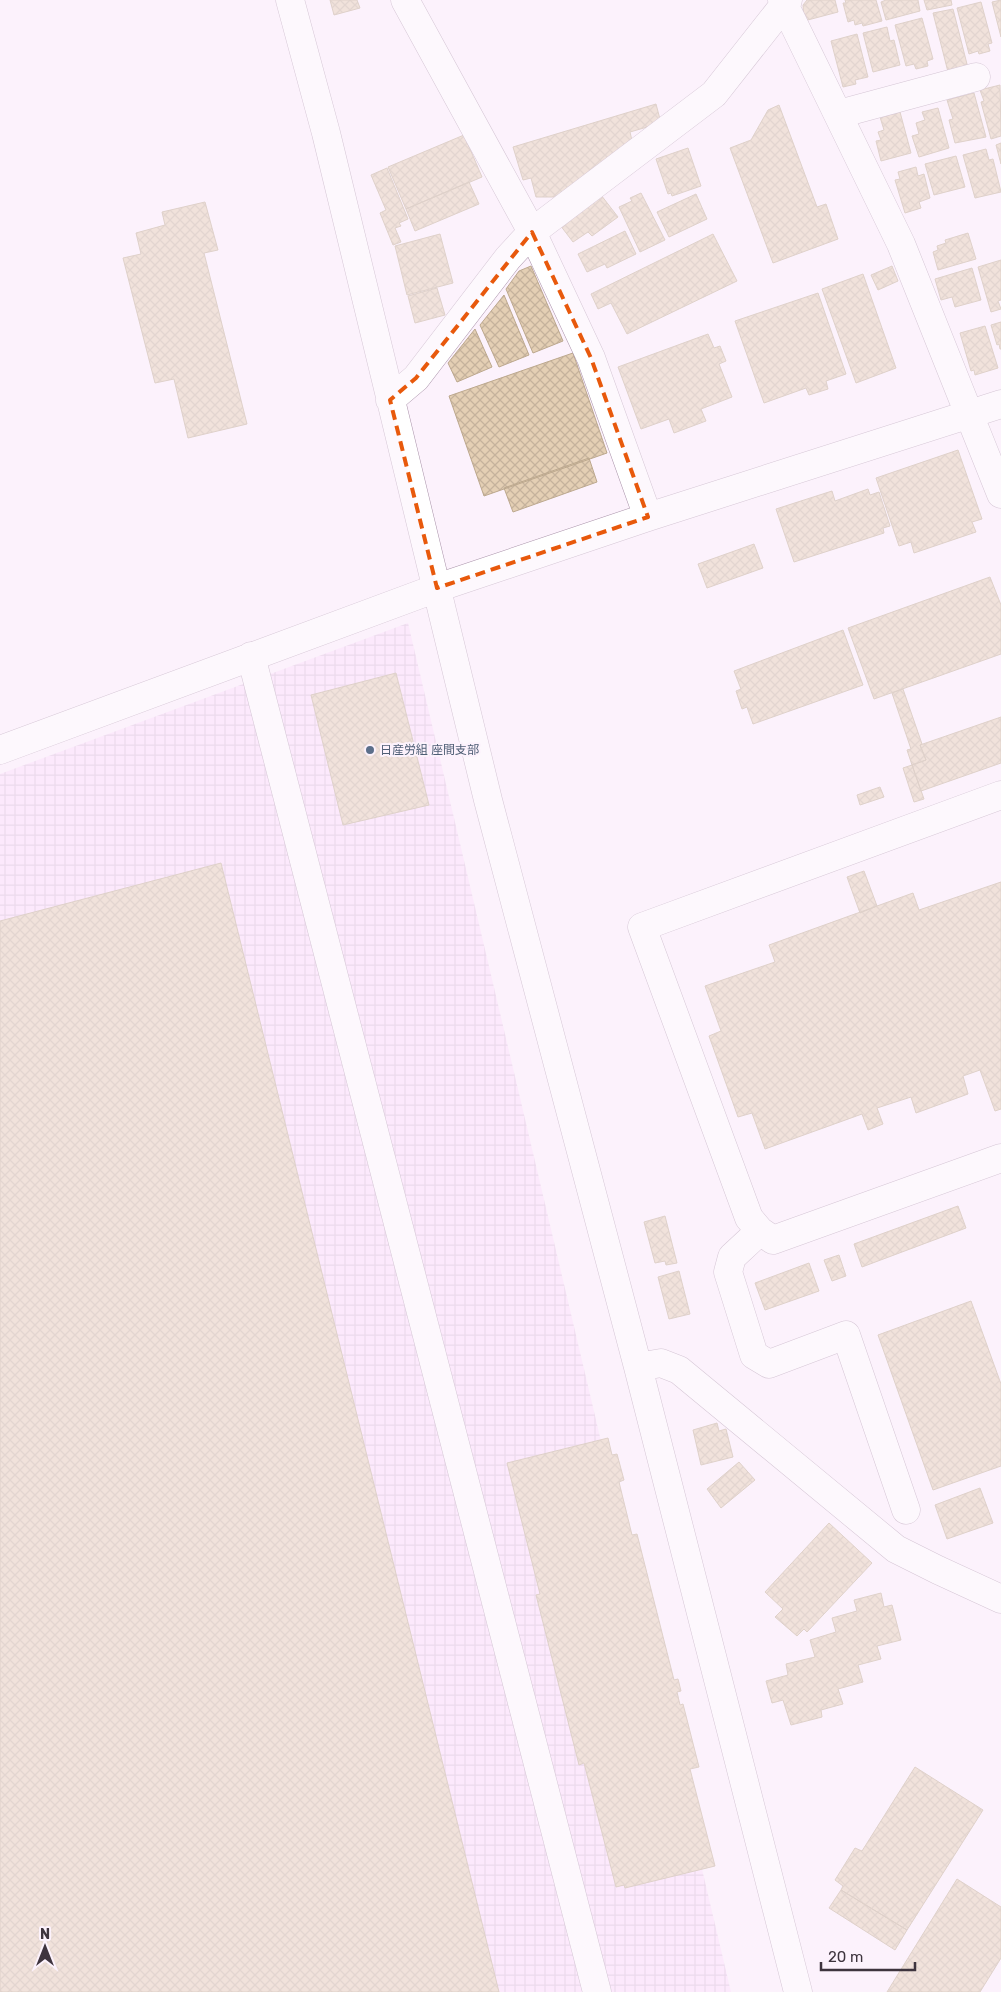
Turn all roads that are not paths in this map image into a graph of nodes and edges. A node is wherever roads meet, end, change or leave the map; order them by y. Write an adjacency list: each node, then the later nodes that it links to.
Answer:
1 (290, 0): 7 (street)
2 (405, 0): 6 (street)
3 (785, 2): 5 (street); 6 (street)
4 (976, 77): 5 (street)
5 (839, 114): 9 (street)
6 (532, 232): 7 (street); 11 (street)
7 (390, 400): 12 (street)
8 (1001, 404): 9 (street)
9 (968, 413): 10 (street); 11 (street)
10 (1001, 494)
11 (648, 517): 12 (street)
12 (437, 588): 13 (street); 18 (street)
13 (250, 656): 14 (street); 21 (street)
14 (0, 750)
15 (1001, 794): 17 (street)
16 (1001, 1158): 17 (street)
17 (760, 1231): 19 (street)
18 (638, 1367): 20 (street); 22 (street)
19 (906, 1510)
20 (1001, 1599)
21 (598, 1992)
22 (798, 1992)

